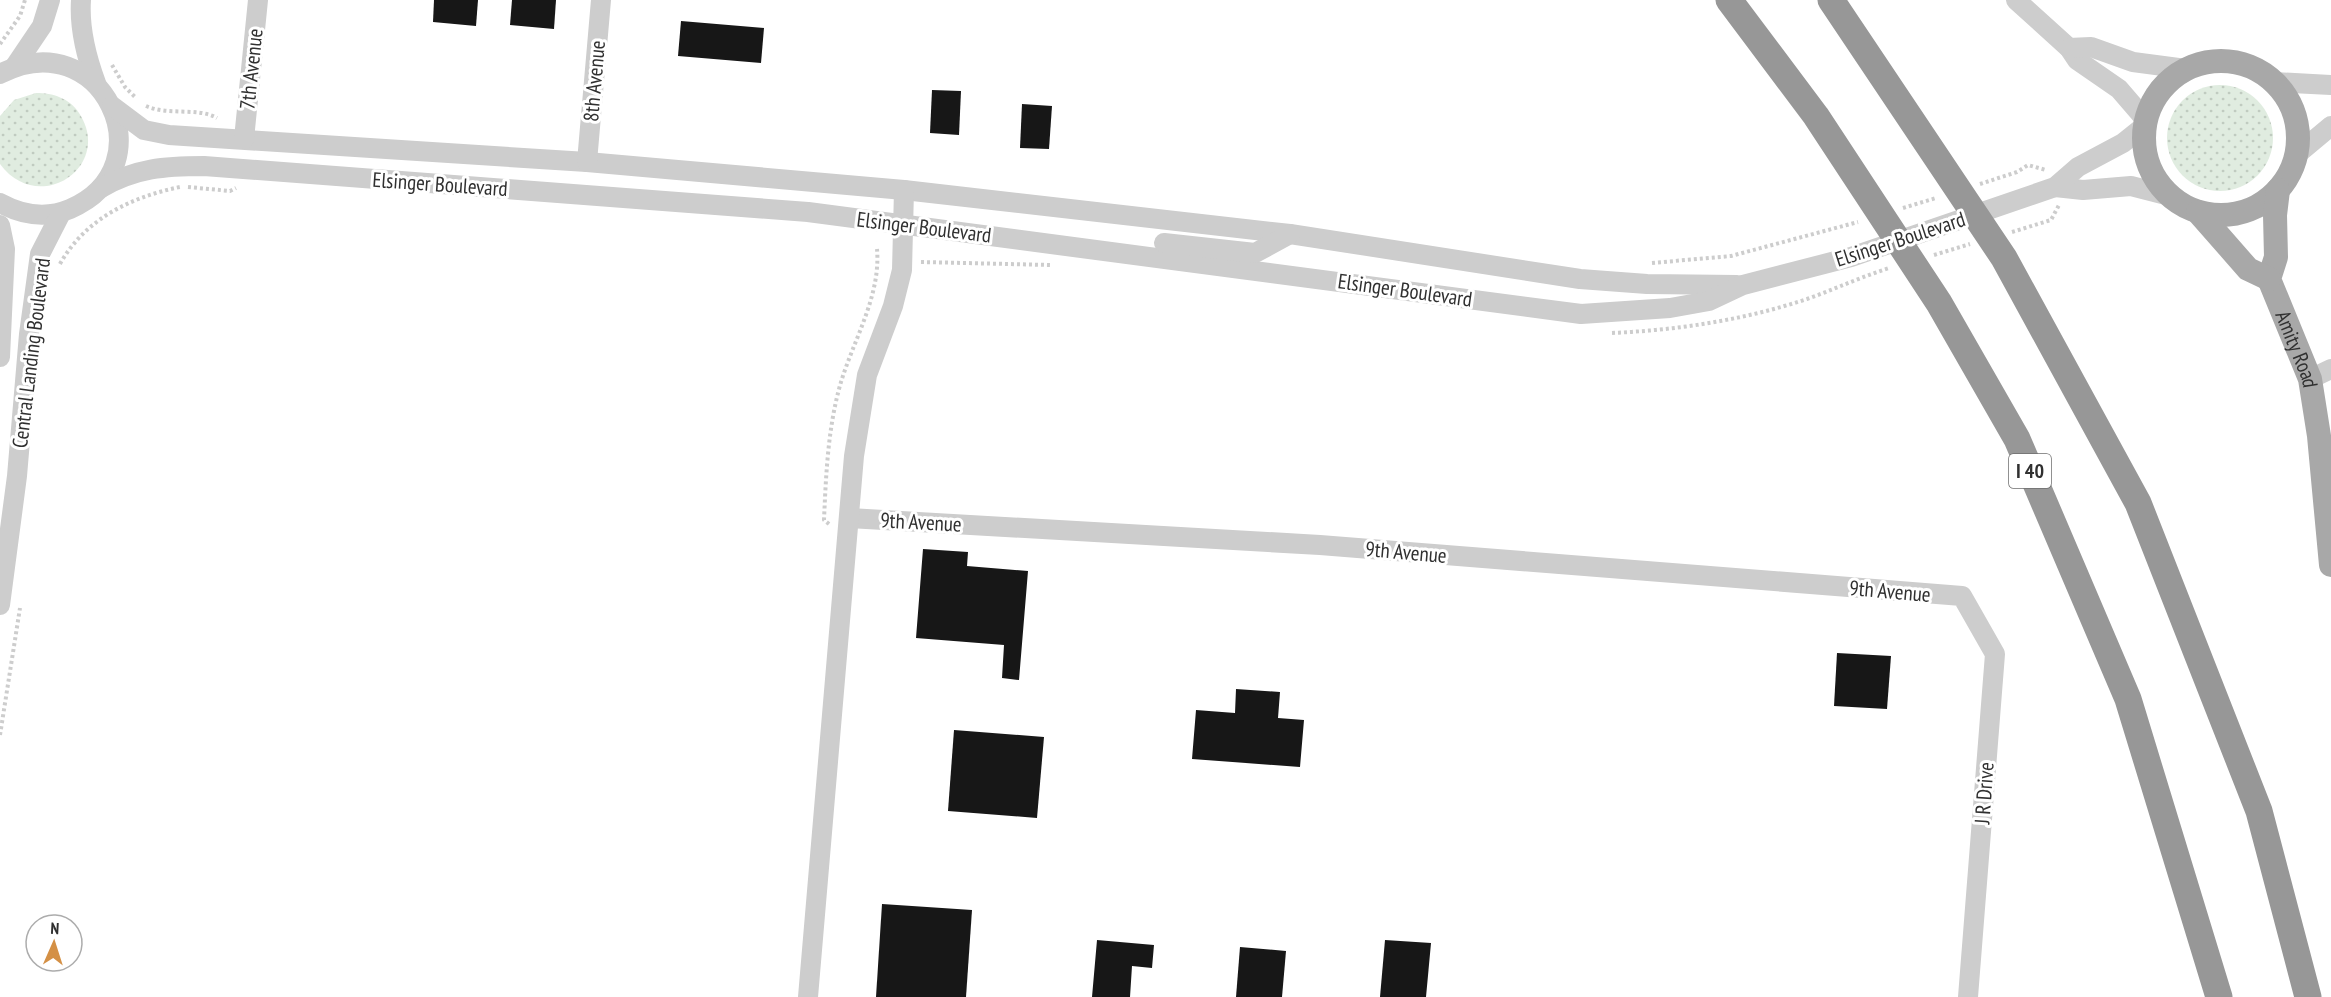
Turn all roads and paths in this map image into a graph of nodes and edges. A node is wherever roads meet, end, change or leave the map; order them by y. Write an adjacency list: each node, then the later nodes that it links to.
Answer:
1 (25, 0): 9 (path)
2 (50, 0): 13 (street)
3 (81, 0): 15 (street)
4 (258, 0): 21 (street, 7th Avenue)
5 (601, 0): 23 (street, 8th Avenue)
6 (1729, 0): 62 (highway, I 40)
7 (1831, 0): 63 (highway)
8 (2016, 0): 10 (street)
9 (0, 44)
10 (2069, 48): 12 (street); 19 (street)
11 (108, 55): 18 (path)
12 (2186, 69): 14 (main road); 19 (main road)
13 (7, 70): 15 (street)
14 (2274, 82): 16 (street); 22 (main road)
15 (96, 83): 17 (street)
16 (2331, 85)
17 (112, 106): 21 (street, Elsinger Boulevard); 27 (street)
18 (209, 113)
19 (2143, 123): 26 (street, Elsinger Boulevard); 31 (main road)
20 (2331, 126): 22 (street)
21 (244, 139): 23 (street, Elsinger Boulevard)
22 (2295, 156): 29 (main road)
23 (587, 162): 28 (street, Elsinger Boulevard)
24 (2028, 165): 25 (path)
25 (1971, 187)
26 (2055, 187): 31 (street, Elsinger Boulevard); 53 (street, Elsinger Boulevard)
27 (101, 188): 36 (street); 40 (street, Elsinger Boulevard)
28 (904, 190): 40 (street, 9th Avenue); 42 (street, Elsinger Boulevard)
29 (2278, 190): 35 (main road); 52 (main road)
30 (230, 191): 47 (path)
31 (2170, 196): 35 (main road)
32 (1937, 197): 34 (path)
33 (0, 202): 36 (street)
34 (1892, 211)
35 (2198, 212): 52 (main road)
36 (62, 213): 59 (street, Central Landing Boulevard)
37 (1869, 218): 48 (path)
38 (2052, 220): 41 (path)
39 (0, 225): 54 (street, Central Landing Boulevard)
40 (904, 225): 44 (street, Elsinger Boulevard); 56 (street, 9th Avenue)
41 (2007, 233)
42 (1290, 234): 44 (street); 53 (street, Elsinger Boulevard)
43 (1973, 243): 45 (path)
44 (1105, 249): 53 (street, Elsinger Boulevard)
45 (1929, 257)
46 (923, 262): 49 (path)
47 (60, 263)
48 (1645, 263)
49 (1036, 265)
50 (1895, 267): 51 (path)
51 (1862, 277)
52 (2269, 279): 55 (main road, Amity Road)
53 (1743, 285)
54 (0, 357)
55 (2320, 374): 57 (main road, Amity Road)
56 (849, 518): 58 (street, 9th Avenue); 60 (street, 9th Avenue)
57 (2331, 565)
58 (1962, 596): 61 (street, J R Drive)
59 (0, 605)
60 (808, 997)
61 (1968, 997)
62 (2219, 997)
63 (2308, 997)

